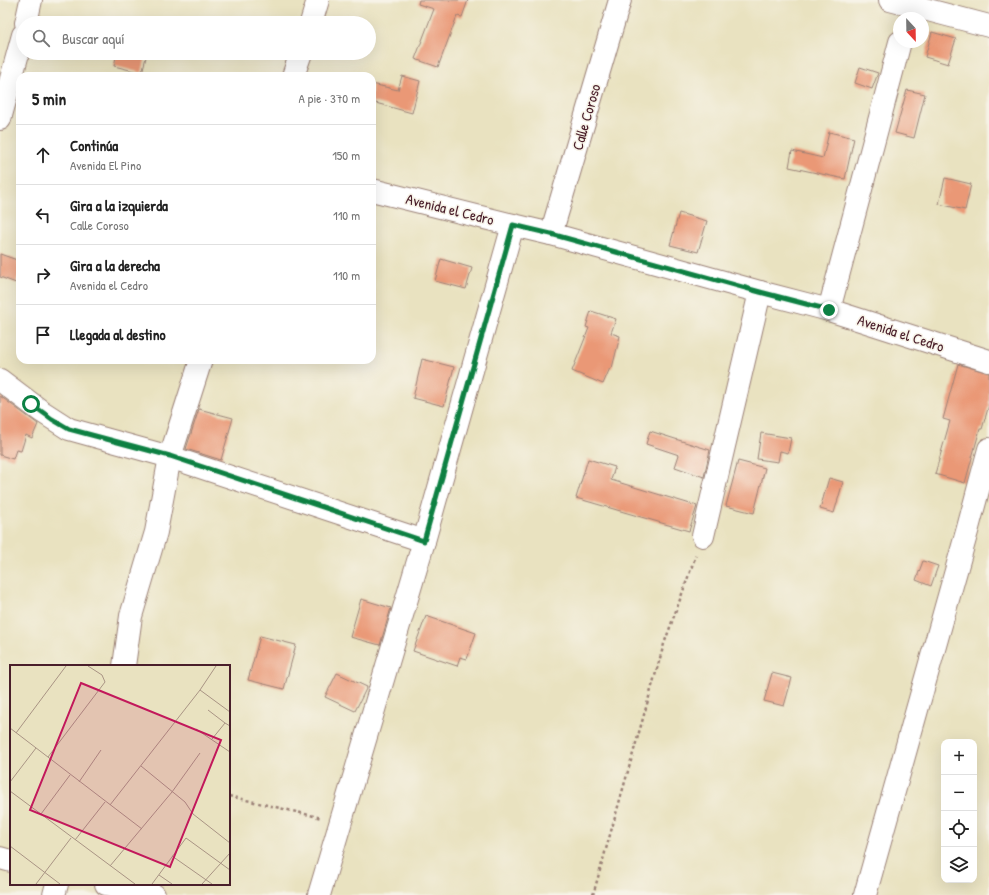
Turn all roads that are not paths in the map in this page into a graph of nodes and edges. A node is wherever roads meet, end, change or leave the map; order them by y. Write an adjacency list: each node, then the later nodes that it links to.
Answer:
1 (32, 0): 5 (street)
2 (318, 0): 6 (street)
3 (620, 0): 16 (street, Calle Coroso)
4 (902, 8): 7 (street)
5 (28, 16)
6 (313, 16)
7 (989, 26)
8 (898, 48): 18 (street)
9 (16, 49): 11 (street)
10 (299, 60): 12 (street)
11 (7, 69): 13 (street)
12 (294, 72)
13 (0, 119)
14 (376, 191): 15 (street, Avenida el Cedro)
15 (513, 225): 16 (street, Avenida el Cedro); 25 (street)
16 (551, 234): 17 (street, Avenida el Cedro)
17 (760, 292): 18 (street, Avenida el Cedro); 24 (street)
18 (829, 310): 19 (street, Avenida el Cedro)
19 (989, 361)
20 (200, 364): 23 (street)
21 (0, 380): 23 (street)
22 (989, 449): 34 (street)
23 (170, 456): 25 (street); 26 (street)
24 (703, 536)
25 (424, 541): 33 (street)
26 (124, 665)
27 (0, 858): 28 (street)
28 (10, 861)
29 (57, 885): 31 (street)
30 (110, 885): 32 (street)
31 (54, 895)
32 (154, 895)
33 (319, 895)
34 (865, 895)

